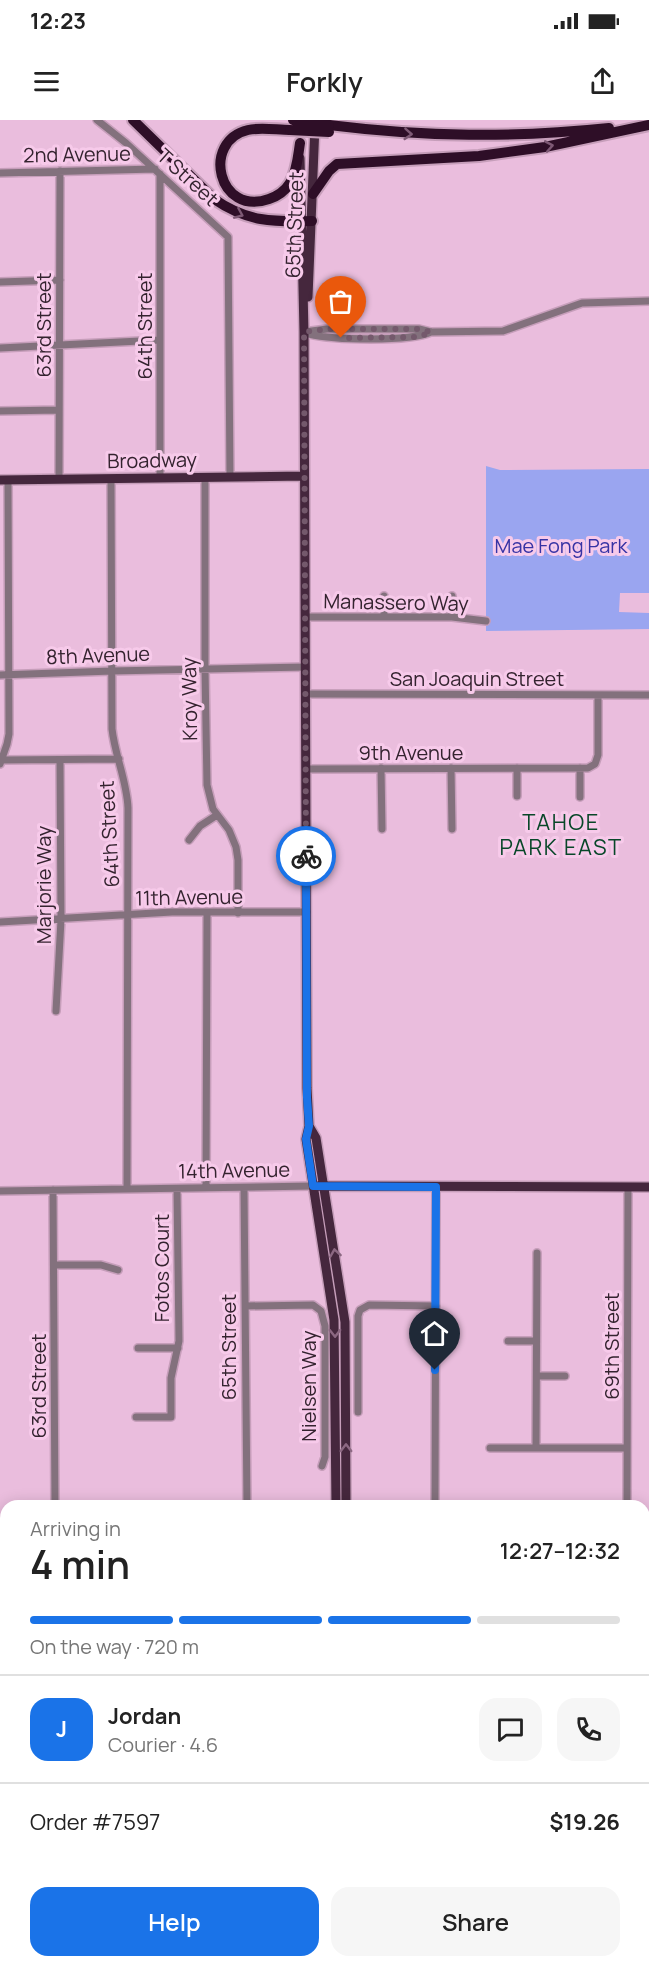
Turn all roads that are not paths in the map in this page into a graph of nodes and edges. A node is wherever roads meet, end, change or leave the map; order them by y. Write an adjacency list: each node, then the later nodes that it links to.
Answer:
1 (97, 120): 10 (street, T Street)
2 (133, 120): 12 (highway, one-way to 12)
3 (300, 120): 7 (main road, 65th Street)
4 (315, 120): 11 (main road, 65th Street)
5 (645, 124): 6 (highway, one-way to 5, bridge); 11 (highway, one-way to 5)
6 (291, 125): 7 (highway)
7 (300, 143): 12 (main road, 65th Street)
8 (60, 171): 9 (street, 2nd Avenue); 10 (street, 2nd Avenue); 13 (street, 63rd Street)
9 (0, 172)
10 (158, 172): 17 (street, 64th Street); 24 (street, T Street)
11 (313, 194): 12 (main road, 65th Street)
12 (307, 221): 16 (main road, 65th Street)
13 (60, 280): 14 (street); 18 (street, 63rd Street)
14 (0, 282)
15 (649, 301): 16 (street)
16 (304, 332): 22 (main road, 65th Street)
17 (160, 340): 18 (street); 25 (street, 64th Street)
18 (60, 346): 19 (street); 20 (street, 63rd Street)
19 (0, 348)
20 (59, 410): 21 (street); 28 (street, 63rd Street)
21 (0, 411)
22 (304, 476): 24 (main road, Broadway); 32 (main road, 65th Street)
23 (205, 477): 24 (main road, Broadway); 25 (main road, Broadway); 36 (street, Kroy Way)
24 (230, 477)
25 (160, 478): 26 (main road, Broadway)
26 (111, 479): 28 (main road, Broadway); 37 (street, 64th Street)
27 (4, 480): 28 (main road, Broadway); 39 (street)
28 (59, 480)
29 (384, 596): 33 (street)
30 (452, 596): 31 (street)
31 (452, 616): 33 (street, Manassero Way); 34 (street, Manassero Way)
32 (305, 617): 33 (street, Manassero Way); 35 (main road, 65th Street)
33 (384, 617)
34 (486, 621)
35 (306, 667): 36 (street, 8th Avenue); 40 (main road, 65th Street)
36 (205, 668): 37 (street, 8th Avenue); 53 (street, Kroy Way)
37 (112, 671): 39 (street, 8th Avenue); 43 (street, 64th Street)
38 (0, 675): 39 (street, 8th Avenue)
39 (8, 675): 45 (street)
40 (306, 694): 41 (street, San Joaquin Street); 50 (main road, 65th Street)
41 (598, 695): 42 (street, San Joaquin Street); 49 (street)
42 (649, 695)
43 (119, 759): 44 (street); 60 (street, 64th Street)
44 (60, 760): 45 (street); 61 (street, Marjorie Way)
45 (1, 762)
46 (381, 768): 47 (street, 9th Avenue); 50 (street, 9th Avenue); 55 (street)
47 (451, 768): 48 (street, 9th Avenue); 54 (street)
48 (517, 768): 49 (street, 9th Avenue); 51 (street)
49 (580, 768): 52 (street)
50 (306, 769): 57 (main road, 65th Street)
51 (517, 796)
52 (580, 796)
53 (217, 815): 56 (street); 59 (street, Kroy Way)
54 (452, 829)
55 (382, 830)
56 (189, 840)
57 (307, 912): 59 (street, 11th Avenue); 64 (main road, 65th Street)
58 (207, 913): 59 (street, 11th Avenue); 60 (street, 11th Avenue); 70 (street)
59 (238, 913)
60 (129, 915): 61 (street, 11th Avenue); 72 (street, 64th Street)
61 (61, 920): 62 (street, 11th Avenue); 63 (street, Marjorie Way)
62 (0, 922)
63 (56, 1011)
64 (309, 1126): 65 (main road, 65th Street); 66 (main road, 65th Street)
65 (313, 1186): 66 (main road, 14th Avenue); 71 (street, 14th Avenue); 95 (main road, 65th Street, one-way to 95)
66 (323, 1186): 67 (main road, 14th Avenue); 96 (main road, 65th Street, one-way to 66)
67 (436, 1187): 68 (main road, 14th Avenue); 80 (street)
68 (628, 1187): 69 (main road, 14th Avenue); 91 (street, 69th Street)
69 (649, 1187)
70 (206, 1188): 71 (street, 14th Avenue); 73 (street, 14th Avenue)
71 (244, 1188): 79 (street, 65th Street)
72 (127, 1189): 73 (street, 14th Avenue); 74 (street, 14th Avenue)
73 (177, 1189): 84 (street, Fotos Court)
74 (53, 1190): 75 (street, 14th Avenue); 77 (street, 63rd Street)
75 (0, 1191)
76 (537, 1253): 82 (street)
77 (54, 1266): 78 (street); 93 (street, 63rd Street)
78 (118, 1270)
79 (246, 1306): 92 (street, Nielsen Way); 94 (street, 65th Street)
80 (436, 1306): 87 (street); 97 (street)
81 (508, 1341): 82 (street)
82 (537, 1341): 85 (street)
83 (138, 1347): 84 (street, Fotos Court)
84 (178, 1348): 88 (street, Fotos Court)
85 (537, 1376): 86 (street); 90 (street)
86 (565, 1376)
87 (358, 1412)
88 (136, 1417)
89 (490, 1448): 90 (street)
90 (537, 1448): 91 (street)
91 (627, 1448): 98 (street, 69th Street)
92 (322, 1466)
93 (55, 1500)
94 (247, 1500)
95 (336, 1500)
96 (346, 1500)
97 (435, 1500)
98 (627, 1500)

